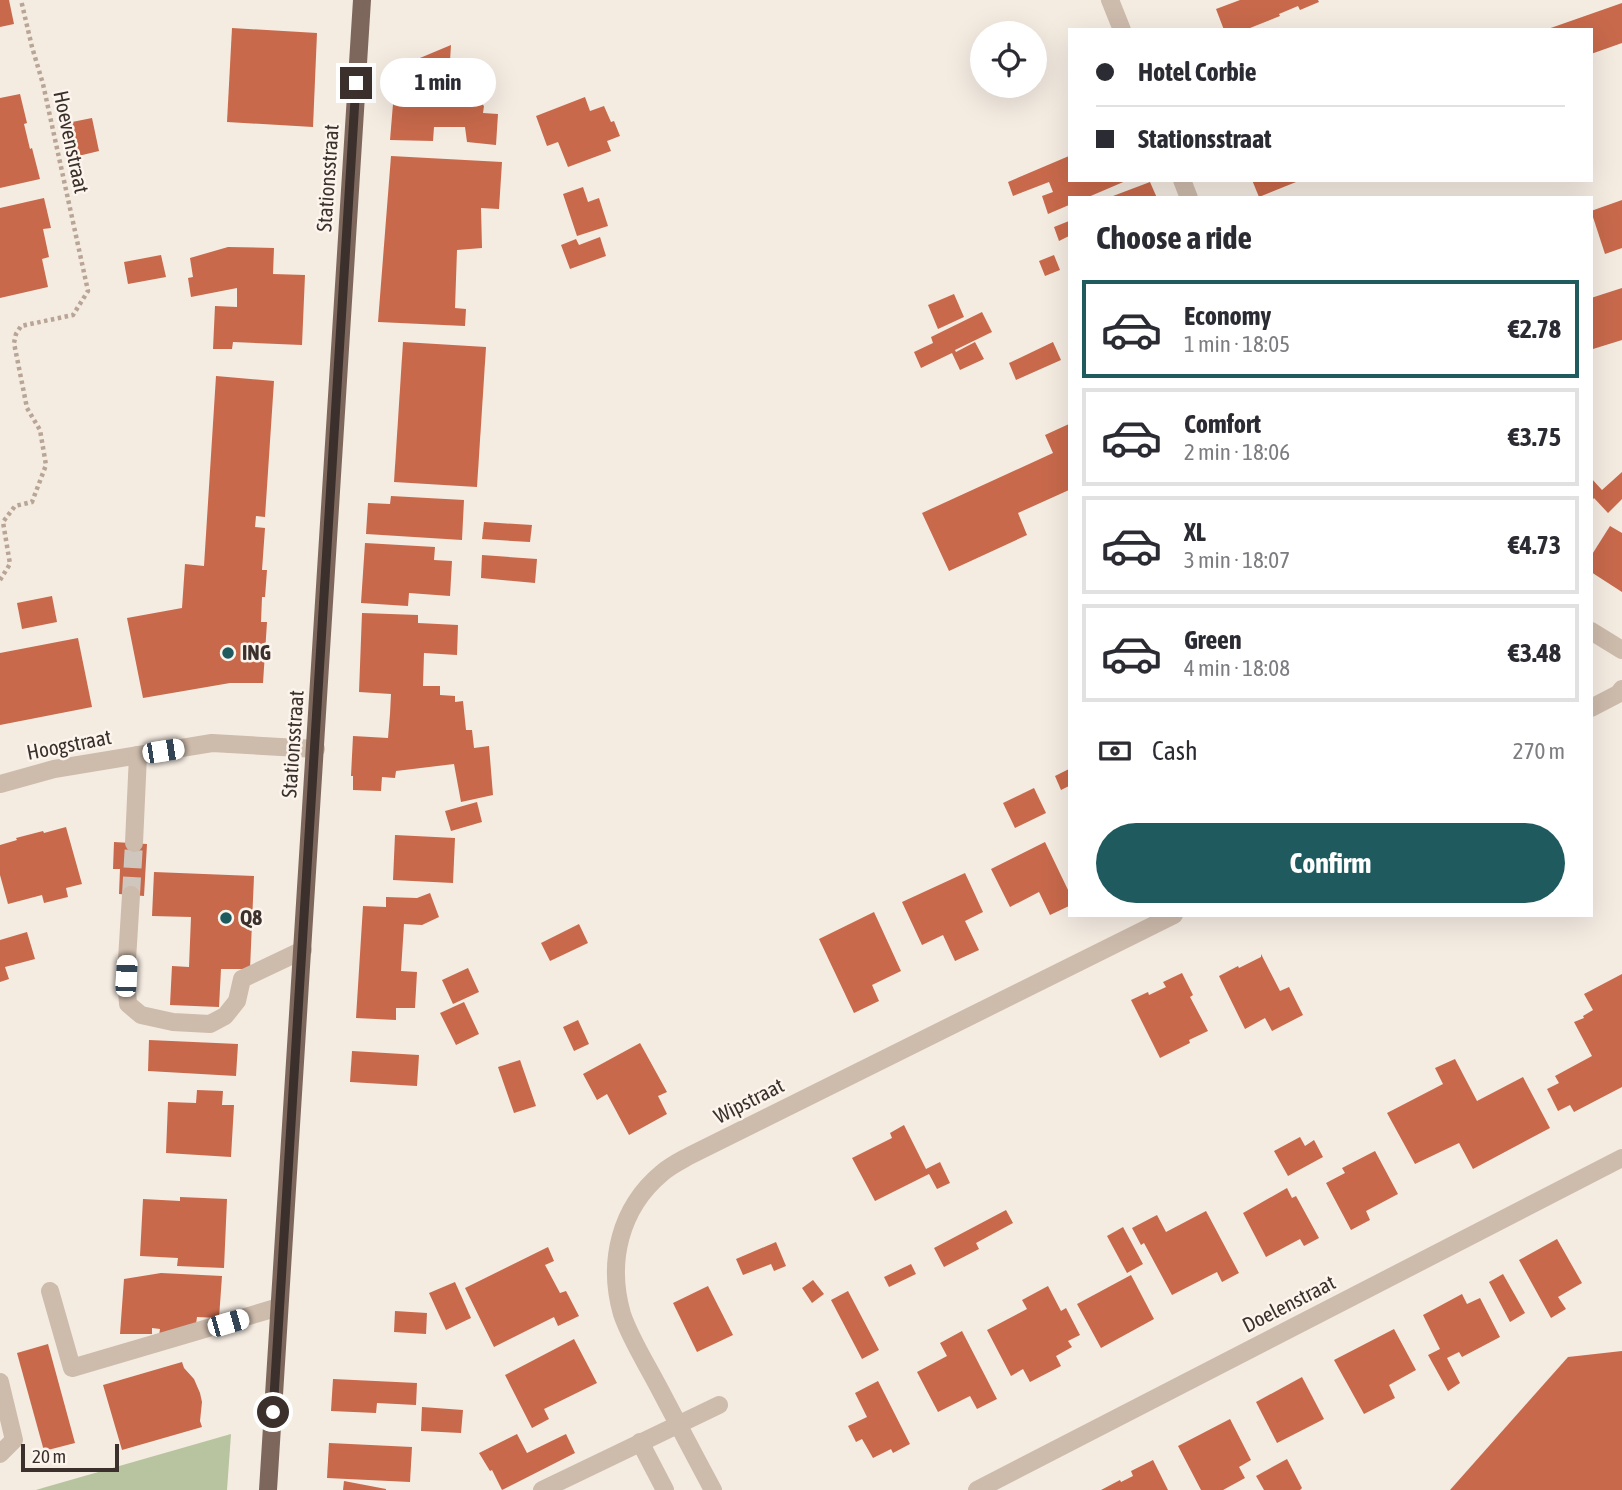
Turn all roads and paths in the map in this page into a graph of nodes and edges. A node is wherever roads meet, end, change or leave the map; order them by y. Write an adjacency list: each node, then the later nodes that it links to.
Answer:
1 (21, 0): 5 (path, Hoevenstraat)
2 (362, 0): 10 (main road, Stationsstraat)
3 (1110, 0): 4 (street)
4 (1121, 28)
5 (0, 580)
6 (1593, 632): 7 (street)
7 (1622, 650)
8 (1622, 689): 9 (street)
9 (1593, 707)
10 (316, 749): 11 (street, Hoogstraat); 16 (main road, Stationsstraat)
11 (138, 755): 12 (street, Hoogstraat); 13 (street)
12 (0, 783)
13 (134, 843)
14 (131, 895): 16 (street)
15 (1170, 917): 22 (street, Wipstraat)
16 (303, 950): 19 (main road, Stationsstraat)
17 (1622, 1158): 29 (street, Doelenstraat)
18 (50, 1291): 19 (street)
19 (279, 1307): 25 (main road, Stationsstraat)
20 (0, 1382): 24 (street)
21 (719, 1405): 22 (street)
22 (678, 1424): 23 (street); 28 (street, Wipstraat)
23 (640, 1442): 26 (street); 27 (street)
24 (0, 1454)
25 (268, 1490)
26 (542, 1490)
27 (665, 1490)
28 (713, 1490)
29 (976, 1490)

